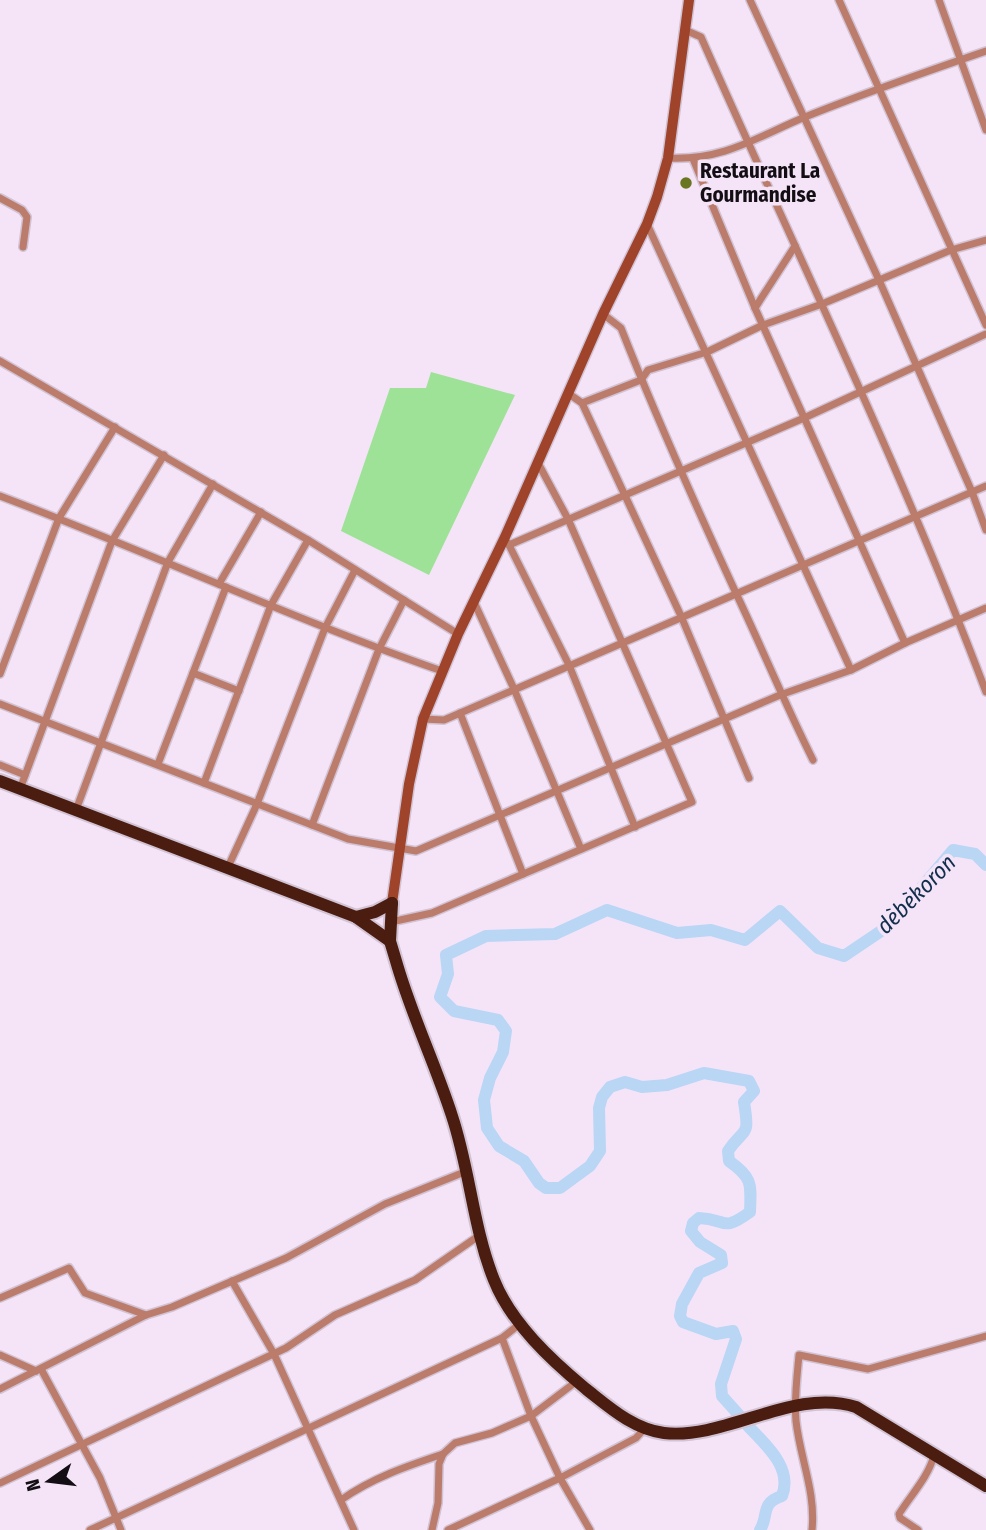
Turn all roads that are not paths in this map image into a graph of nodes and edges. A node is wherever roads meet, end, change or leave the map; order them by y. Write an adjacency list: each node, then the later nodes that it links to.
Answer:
1 (689, 0): 5 (main road)
2 (750, 0): 9 (street)
3 (839, 0): 8 (street)
4 (939, 0): 7 (street)
5 (685, 30): 11 (street); 12 (main road)
6 (986, 51): 7 (street)
7 (960, 60): 8 (street); 10 (street)
8 (878, 89): 9 (street); 19 (street)
9 (804, 117): 11 (street); 20 (street)
10 (986, 130)
11 (748, 144): 13 (street); 17 (street)
12 (668, 158): 13 (street); 15 (main road)
13 (693, 159): 22 (street)
14 (0, 198): 18 (street)
15 (647, 223): 23 (main road); 27 (street)
16 (986, 240): 19 (street)
17 (795, 246): 21 (street); 22 (street)
18 (23, 247)
19 (951, 250): 20 (street); 24 (street)
20 (879, 280): 21 (street); 29 (street)
21 (822, 304): 25 (street); 31 (street)
22 (755, 308): 25 (street)
23 (603, 314): 30 (street); 32 (main road)
24 (986, 325)
25 (763, 326): 27 (street); 34 (street)
26 (986, 334): 29 (street)
27 (707, 352): 30 (street); 36 (street)
28 (0, 361): 35 (street)
29 (916, 366): 31 (street); 42 (street)
30 (641, 380): 33 (street); 39 (street)
31 (860, 392): 34 (street); 46 (street)
32 (569, 394): 33 (street); 38 (main road)
33 (582, 403): 43 (street)
34 (804, 418): 36 (street); 51 (street)
35 (115, 427): 37 (street); 47 (street)
36 (748, 442): 39 (street); 55 (street)
37 (164, 455): 40 (street); 52 (street)
38 (538, 463): 48 (street); 53 (main road)
39 (680, 472): 43 (street); 58 (street)
40 (213, 484): 45 (street); 54 (street)
41 (986, 486): 42 (street)
42 (972, 492): 46 (street); 49 (street)
43 (623, 494): 48 (street); 63 (street)
44 (0, 496): 47 (street)
45 (261, 512): 50 (street); 57 (street)
46 (915, 515): 51 (street); 64 (street)
47 (59, 519): 52 (street); 74 (street)
48 (568, 519): 53 (street); 67 (street)
49 (986, 530)
50 (308, 540): 56 (street); 61 (street)
51 (858, 540): 55 (street); 68 (street)
52 (112, 541): 54 (street); 83 (street)
53 (507, 541): 60 (main road); 70 (street)
54 (168, 562): 57 (street); 84 (street)
55 (802, 564): 58 (street); 71 (street)
56 (355, 570): 59 (street); 65 (street)
57 (222, 585): 61 (street); 73 (street)
58 (737, 594): 63 (street); 78 (street)
59 (404, 600): 66 (street); 69 (street)
60 (474, 602): 66 (main road); 75 (street)
61 (271, 605): 65 (street); 76 (street)
62 (986, 608): 64 (street)
63 (681, 616): 67 (street); 82 (street)
64 (959, 621): 68 (street); 77 (street)
65 (325, 628): 69 (street); 96 (street)
66 (458, 634): 72 (main road)
67 (621, 642): 70 (street); 85 (street)
68 (905, 643): 71 (street)
69 (379, 649): 72 (street); 99 (street)
70 (569, 665): 75 (street); 89 (street)
71 (851, 670): 78 (street)
72 (442, 671): 81 (main road)
73 (192, 673): 76 (street); 87 (street)
74 (0, 674)
75 (514, 689): 80 (street); 95 (street)
76 (239, 691): 93 (street)
77 (986, 692)
78 (780, 695): 82 (street); 86 (street)
79 (0, 704): 83 (street)
80 (460, 713): 81 (street); 98 (street)
81 (423, 719): 101 (main road)
82 (725, 719): 85 (street); 91 (street)
83 (46, 722): 84 (street); 90 (street)
84 (102, 743): 87 (street); 97 (street)
85 (667, 745): 89 (street); 100 (street)
86 (813, 760)
87 (158, 764): 93 (street)
88 (0, 765): 90 (street)
89 (612, 768): 95 (street); 100 (street)
90 (25, 775): 94 (street)
91 (750, 778)
92 (0, 781): 94 (highway)
93 (204, 783): 96 (street)
94 (20, 789): 97 (highway)
95 (558, 791): 98 (street); 102 (street)
96 (257, 804): 99 (street); 103 (street)
97 (76, 810): 103 (highway)
98 (501, 815): 101 (street); 104 (street)
99 (312, 825): 101 (street)
100 (635, 827): 102 (street)
101 (399, 848): 105 (main road)
102 (581, 849): 104 (street)
103 (228, 867): 106 (highway)
104 (523, 874): 107 (street)
105 (392, 903): 106 (highway); 107 (highway)
106 (356, 917): 108 (highway)
107 (391, 922): 108 (highway)
108 (390, 940): 109 (highway)
109 (467, 1171): 110 (highway); 111 (street)
110 (480, 1235): 114 (highway); 117 (street)
111 (232, 1281): 113 (street); 117 (street)
112 (0, 1298): 113 (street)
113 (146, 1315): 119 (street)
114 (522, 1322): 116 (street); 120 (highway)
115 (986, 1336): 122 (street)
116 (502, 1338): 123 (street); 124 (street)
117 (274, 1354): 124 (street); 126 (street)
118 (0, 1355): 119 (street)
119 (38, 1370): 121 (street); 126 (street)
120 (577, 1381): 123 (street); 125 (highway)
121 (0, 1389)
122 (796, 1406): 125 (highway); 128 (highway); 140 (street)
123 (531, 1416): 127 (street); 129 (street)
124 (306, 1428): 132 (street); 133 (street)
125 (645, 1428): 129 (street)
126 (81, 1444): 130 (street); 133 (street)
127 (443, 1454): 132 (street); 137 (street)
128 (934, 1454): 131 (highway); 141 (street)
129 (560, 1478): 138 (street); 139 (street)
130 (0, 1483)
131 (986, 1486)
132 (341, 1500): 136 (street)
133 (115, 1517): 134 (street); 135 (street)
134 (90, 1530)
135 (121, 1530)
136 (354, 1530)
137 (432, 1530)
138 (448, 1530)
139 (590, 1530)
140 (812, 1530)
141 (918, 1530)

